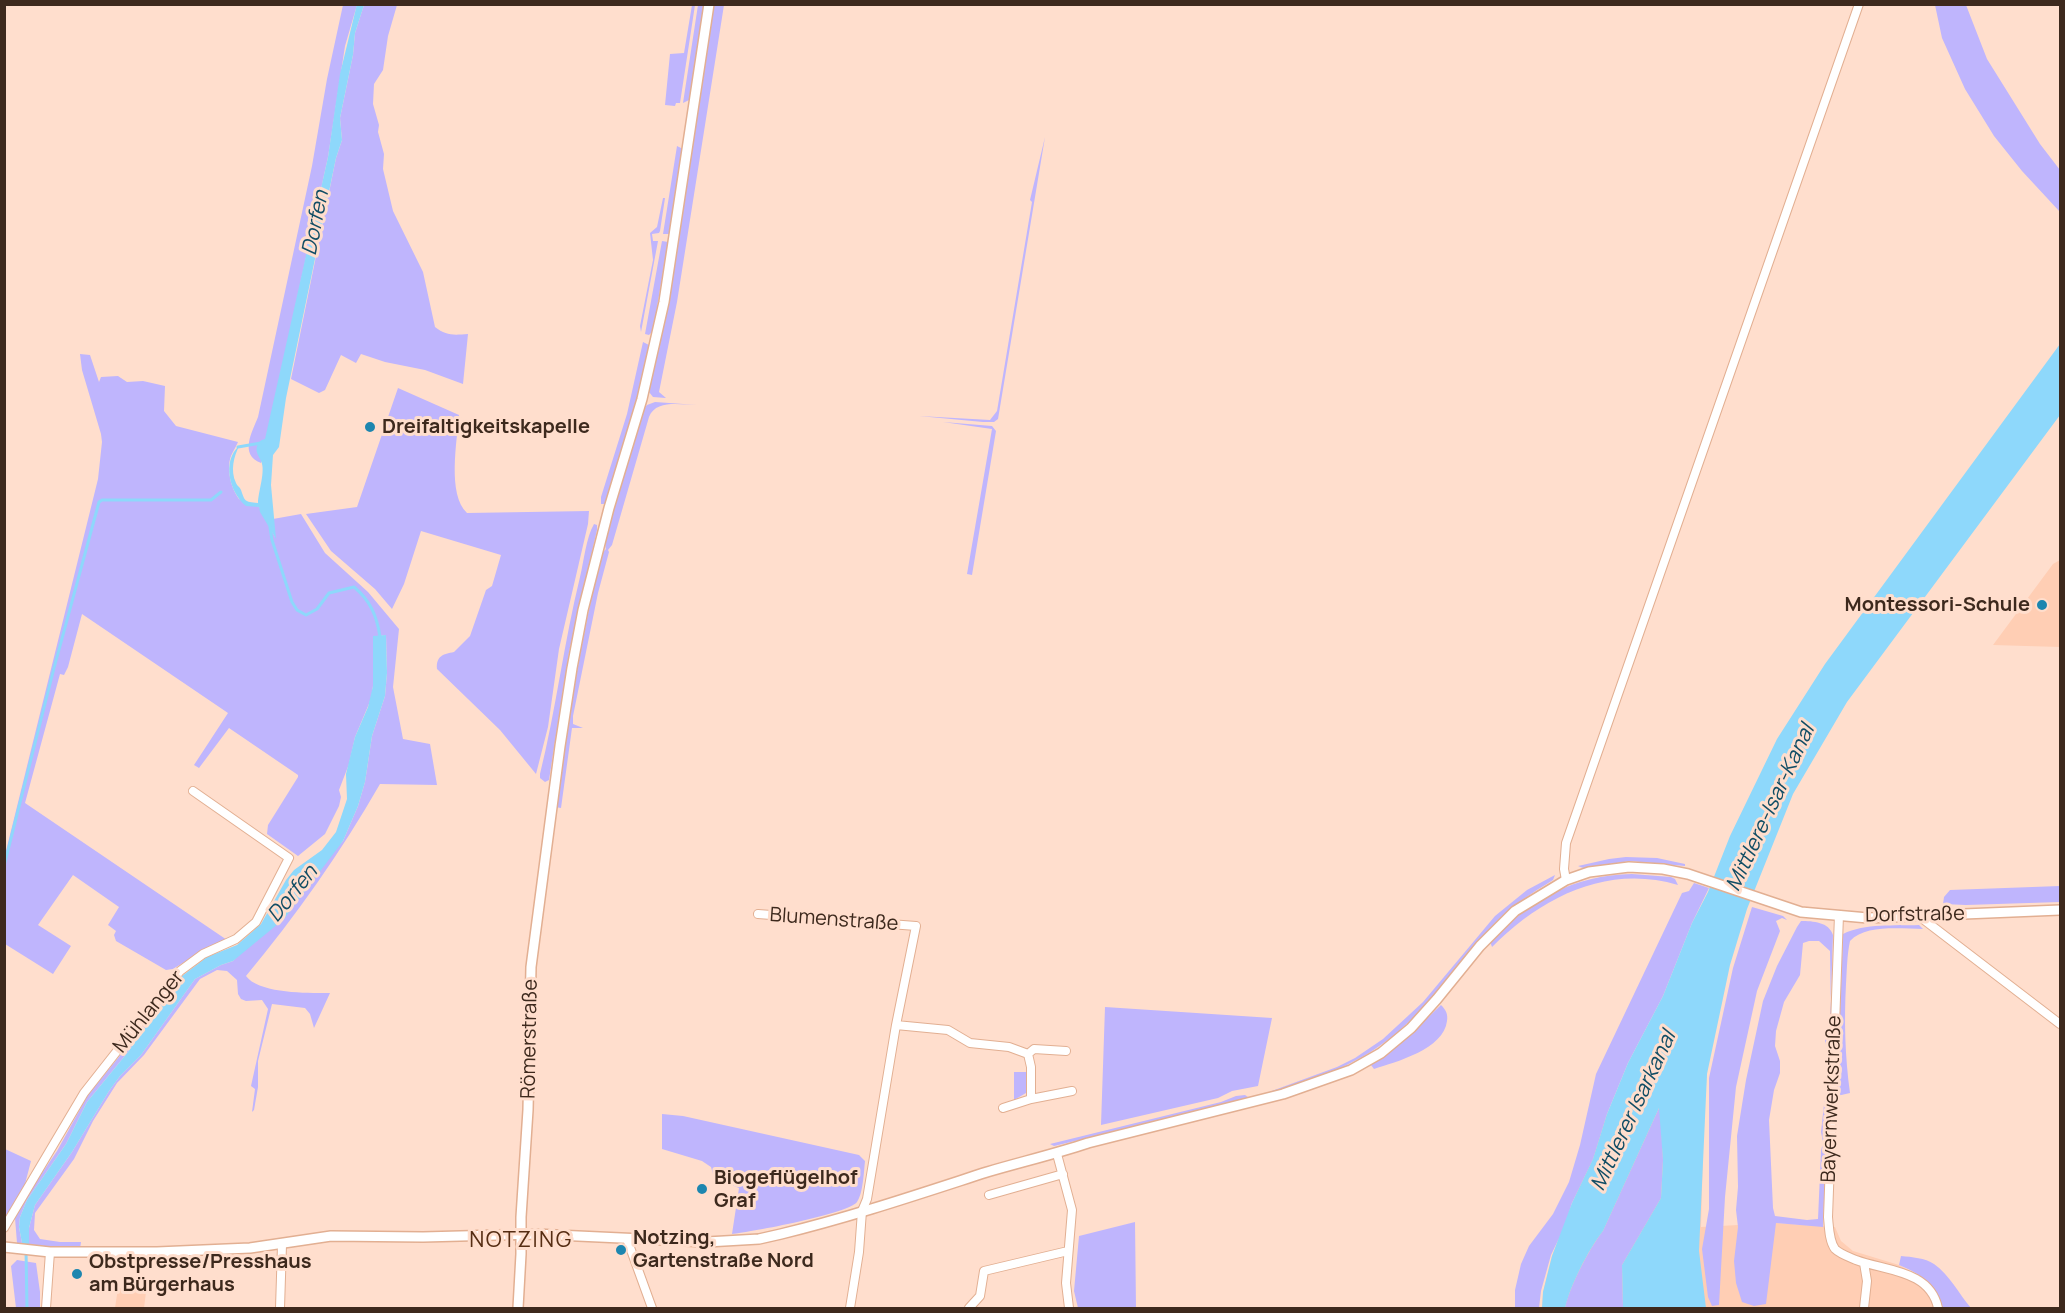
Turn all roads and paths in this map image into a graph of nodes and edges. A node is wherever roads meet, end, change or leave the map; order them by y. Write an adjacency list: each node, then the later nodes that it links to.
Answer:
1 (709, 4): 23 (street, Römerstraße)
2 (1859, 4): 4 (street)
3 (193, 791): 22 (street, Mühlanger)
4 (1566, 880): 7 (street, Dorfstraße); 16 (street, Dorfstraße)
5 (2061, 910): 8 (street, Dorfstraße)
6 (758, 914): 10 (street, Blumenstraße)
7 (1839, 915): 8 (street, Dorfstraße); 29 (street, Bayernwerkstraße)
8 (1919, 916): 9 (street)
9 (2061, 1024)
10 (896, 1025): 12 (street); 21 (street, Blumenstraße)
11 (1066, 1051): 12 (street)
12 (1028, 1054): 14 (street)
13 (1072, 1090): 14 (street)
14 (1031, 1099): 15 (street)
15 (1004, 1108)
16 (1088, 1143): 17 (street); 18 (street)
17 (1057, 1154): 18 (street); 19 (street)
18 (1006, 1167): 21 (street)
19 (1063, 1174): 20 (street); 27 (street)
20 (989, 1195)
21 (862, 1211): 24 (street); 34 (street, Blumenstraße)
22 (4, 1228)
23 (521, 1235): 24 (street); 25 (street); 32 (street, Römerstraße)
24 (627, 1239): 33 (street)
25 (282, 1245): 28 (street); 31 (street)
26 (9, 1248): 28 (street)
27 (1068, 1251): 35 (street); 36 (street)
28 (50, 1252): 30 (street)
29 (1864, 1263): 37 (street); 38 (street, Bayernwerkstraße)
30 (46, 1308)
31 (280, 1308)
32 (518, 1308)
33 (652, 1308)
34 (850, 1308)
35 (969, 1308)
36 (1069, 1308)
37 (1864, 1308)
38 (1938, 1308)

